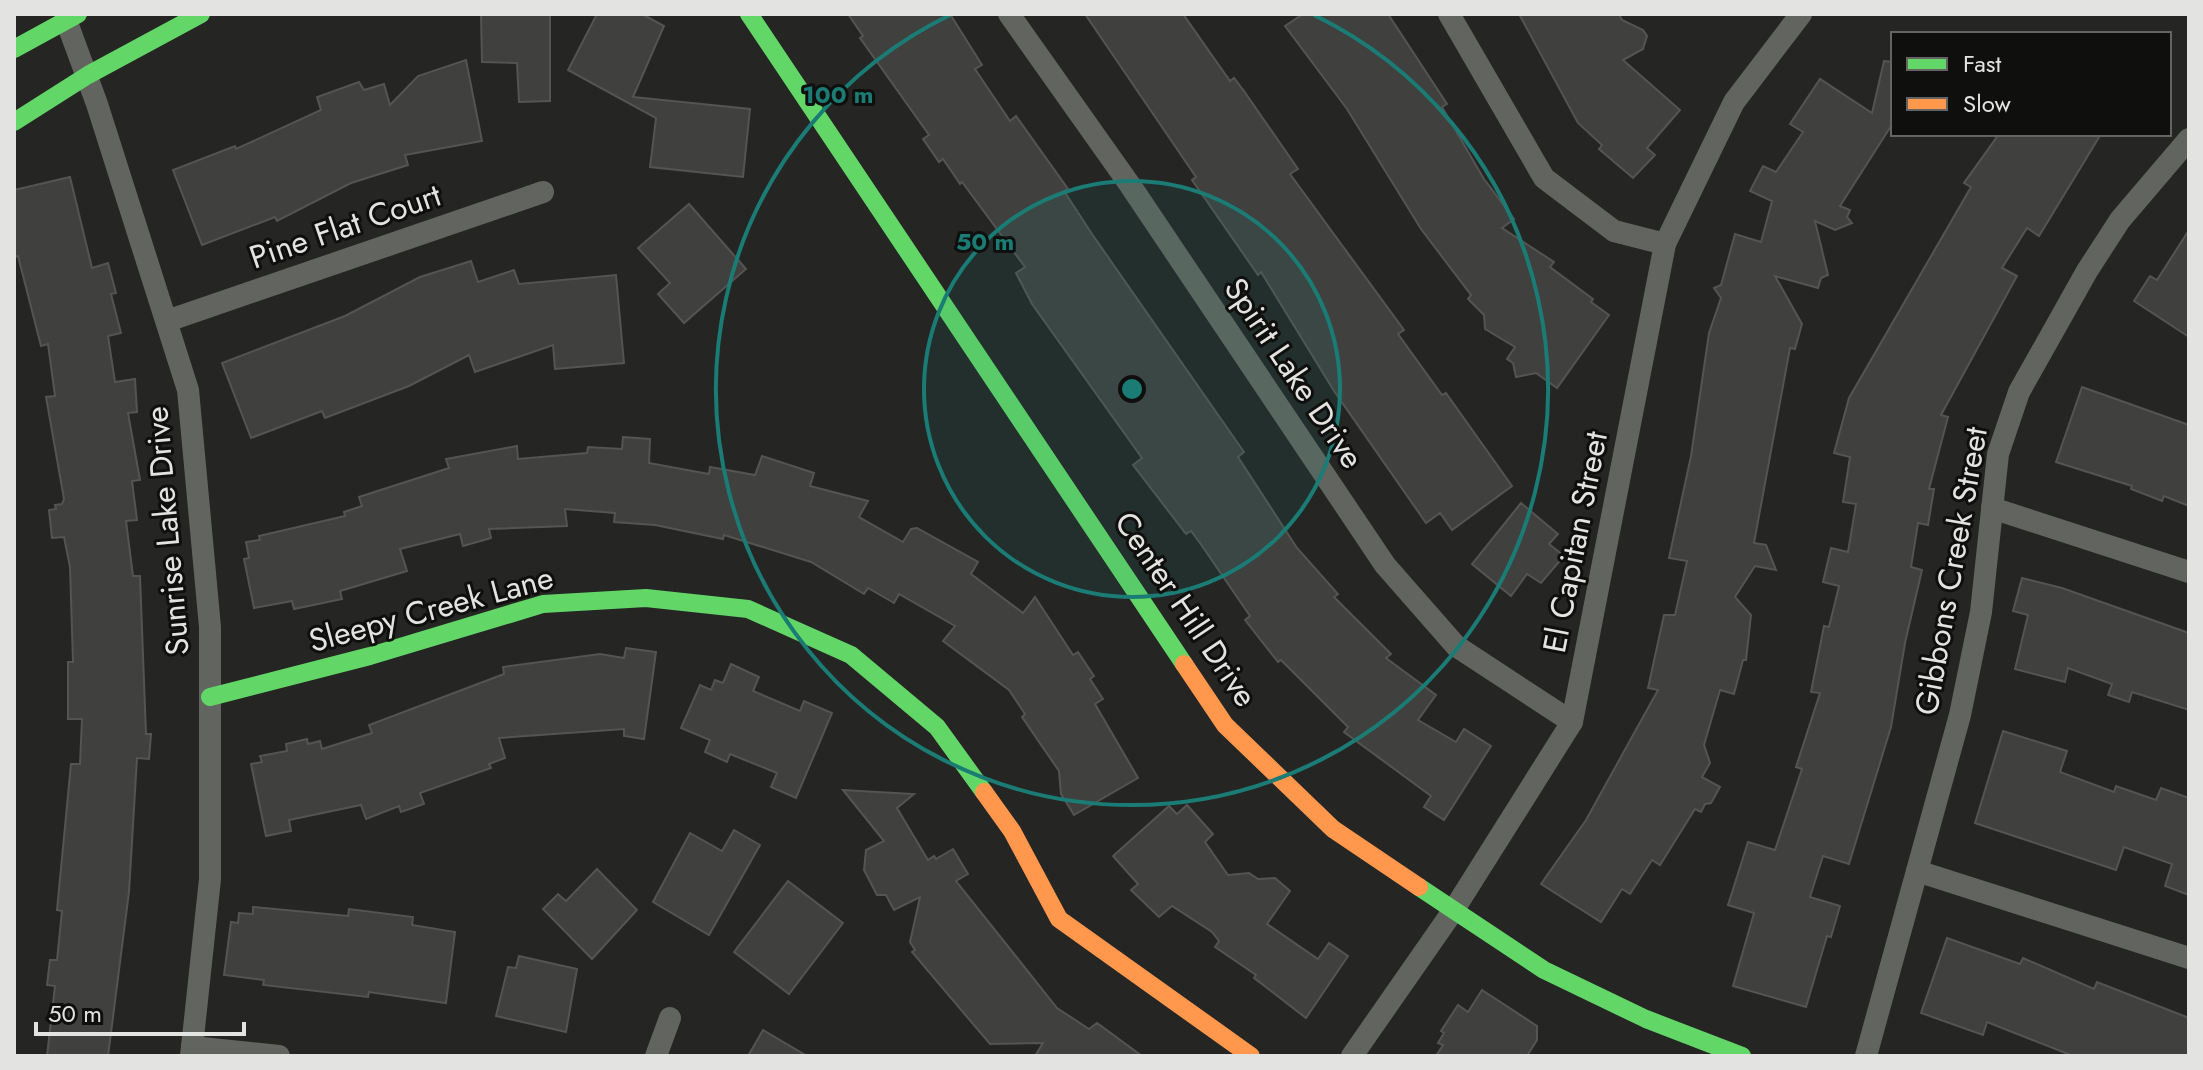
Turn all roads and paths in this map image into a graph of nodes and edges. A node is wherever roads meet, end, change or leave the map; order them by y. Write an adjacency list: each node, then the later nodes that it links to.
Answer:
1 (201, 14): 8 (street)
2 (749, 14): 19 (street, Center Hill Drive)
3 (1009, 14): 17 (street, Spirit Lake Drive)
4 (1449, 14): 12 (street)
5 (1801, 14): 12 (street, El Capitan Street)
6 (72, 17): 7 (street); 8 (street, Sunrise Lake Drive)
7 (14, 49)
8 (88, 75): 9 (street); 13 (street, Sunrise Lake Drive)
9 (14, 122)
10 (2189, 139): 14 (street, Gibbons Creek Street)
11 (543, 192): 13 (street, Pine Flat Court)
12 (1665, 244): 17 (street, El Capitan Street)
13 (167, 321): 16 (street, Sunrise Lake Drive)
14 (1992, 508): 15 (street); 18 (street, Gibbons Creek Street)
15 (2189, 572)
16 (210, 697): 22 (street, Sunrise Lake Drive); 25 (street, Sleepy Creek Lane)
17 (1572, 722): 19 (street, El Capitan Street)
18 (1917, 871): 20 (street); 28 (street, Gibbons Creek Street)
19 (1453, 911): 26 (street, El Capitan Street); 27 (street, Center Hill Drive)
20 (2189, 958)
21 (670, 1018): 24 (street)
22 (191, 1051): 23 (street)
23 (279, 1056)
24 (656, 1056)
25 (1251, 1056)
26 (1352, 1056)
27 (1742, 1056)
28 (1866, 1056)

